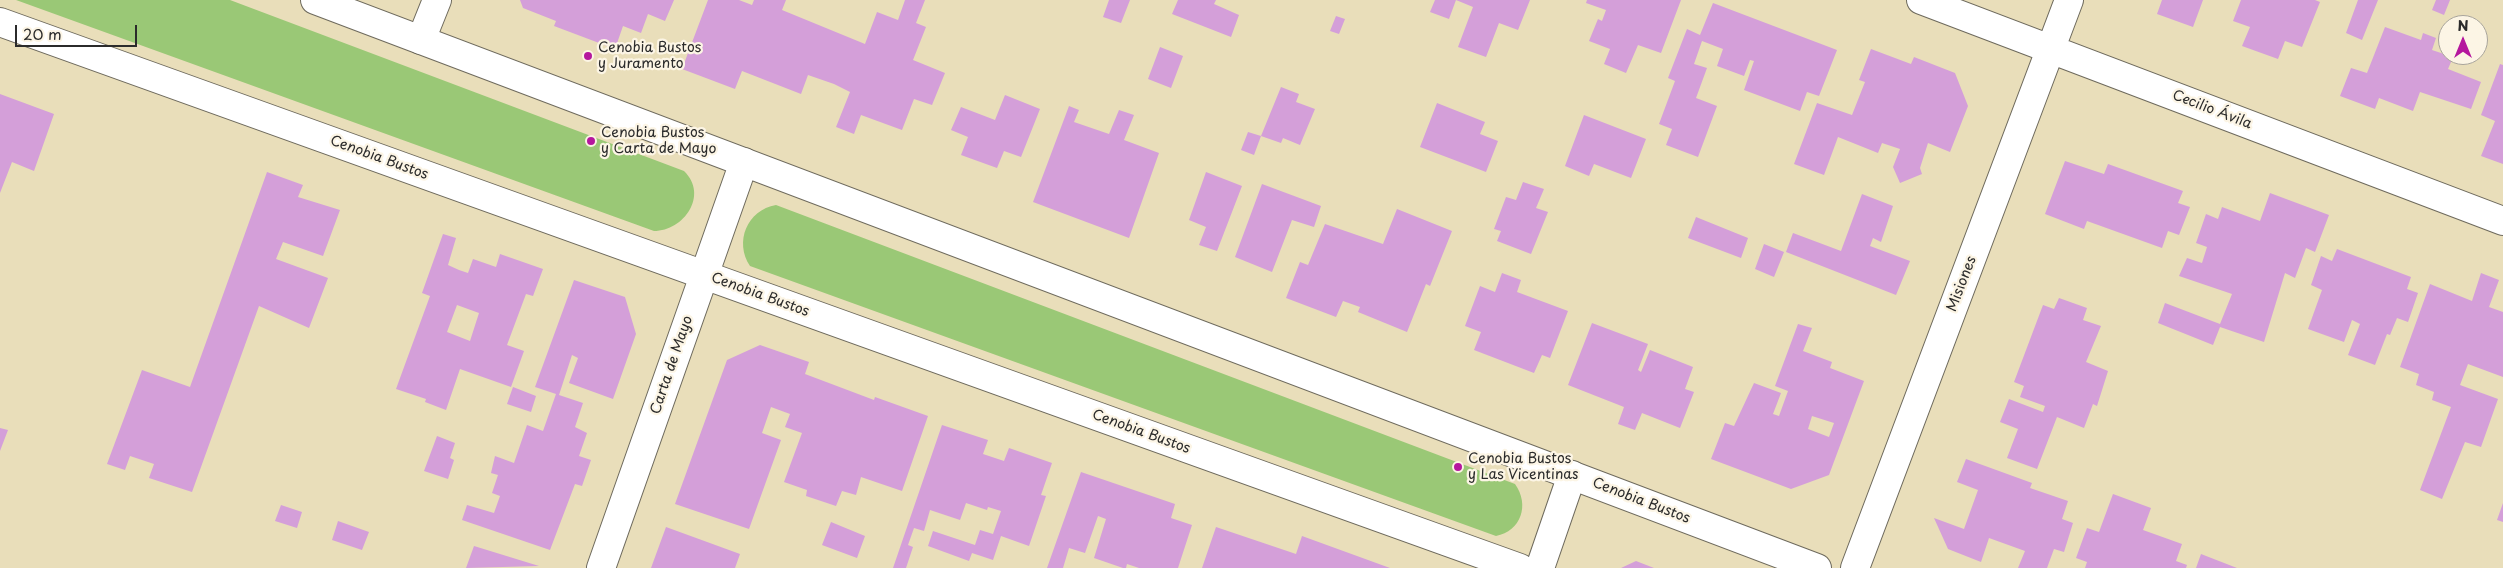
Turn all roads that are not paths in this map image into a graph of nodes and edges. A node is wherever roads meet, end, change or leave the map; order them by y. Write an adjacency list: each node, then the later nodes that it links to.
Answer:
1 (315, 0): 6 (street, Cenobia Bustos)
2 (437, 0): 6 (street)
3 (1921, 0): 7 (street, Cecilio Ávila)
4 (2069, 0): 7 (street, Misiones)
5 (0, 22): 10 (street, Cenobia Bustos)
6 (421, 40): 8 (street, Cenobia Bustos)
7 (2051, 49): 9 (street, Cecilio Ávila); 16 (street, Misiones)
8 (744, 162): 10 (street, Carta de Mayo); 11 (street, Cenobia Bustos)
9 (2503, 220)
10 (704, 276): 12 (street, Carta de Mayo); 13 (street, Cenobia Bustos)
11 (1572, 476): 14 (street); 15 (street, Cenobia Bustos)
12 (601, 568)
13 (1520, 568)
14 (1540, 568)
15 (1817, 568)
16 (1855, 568)

